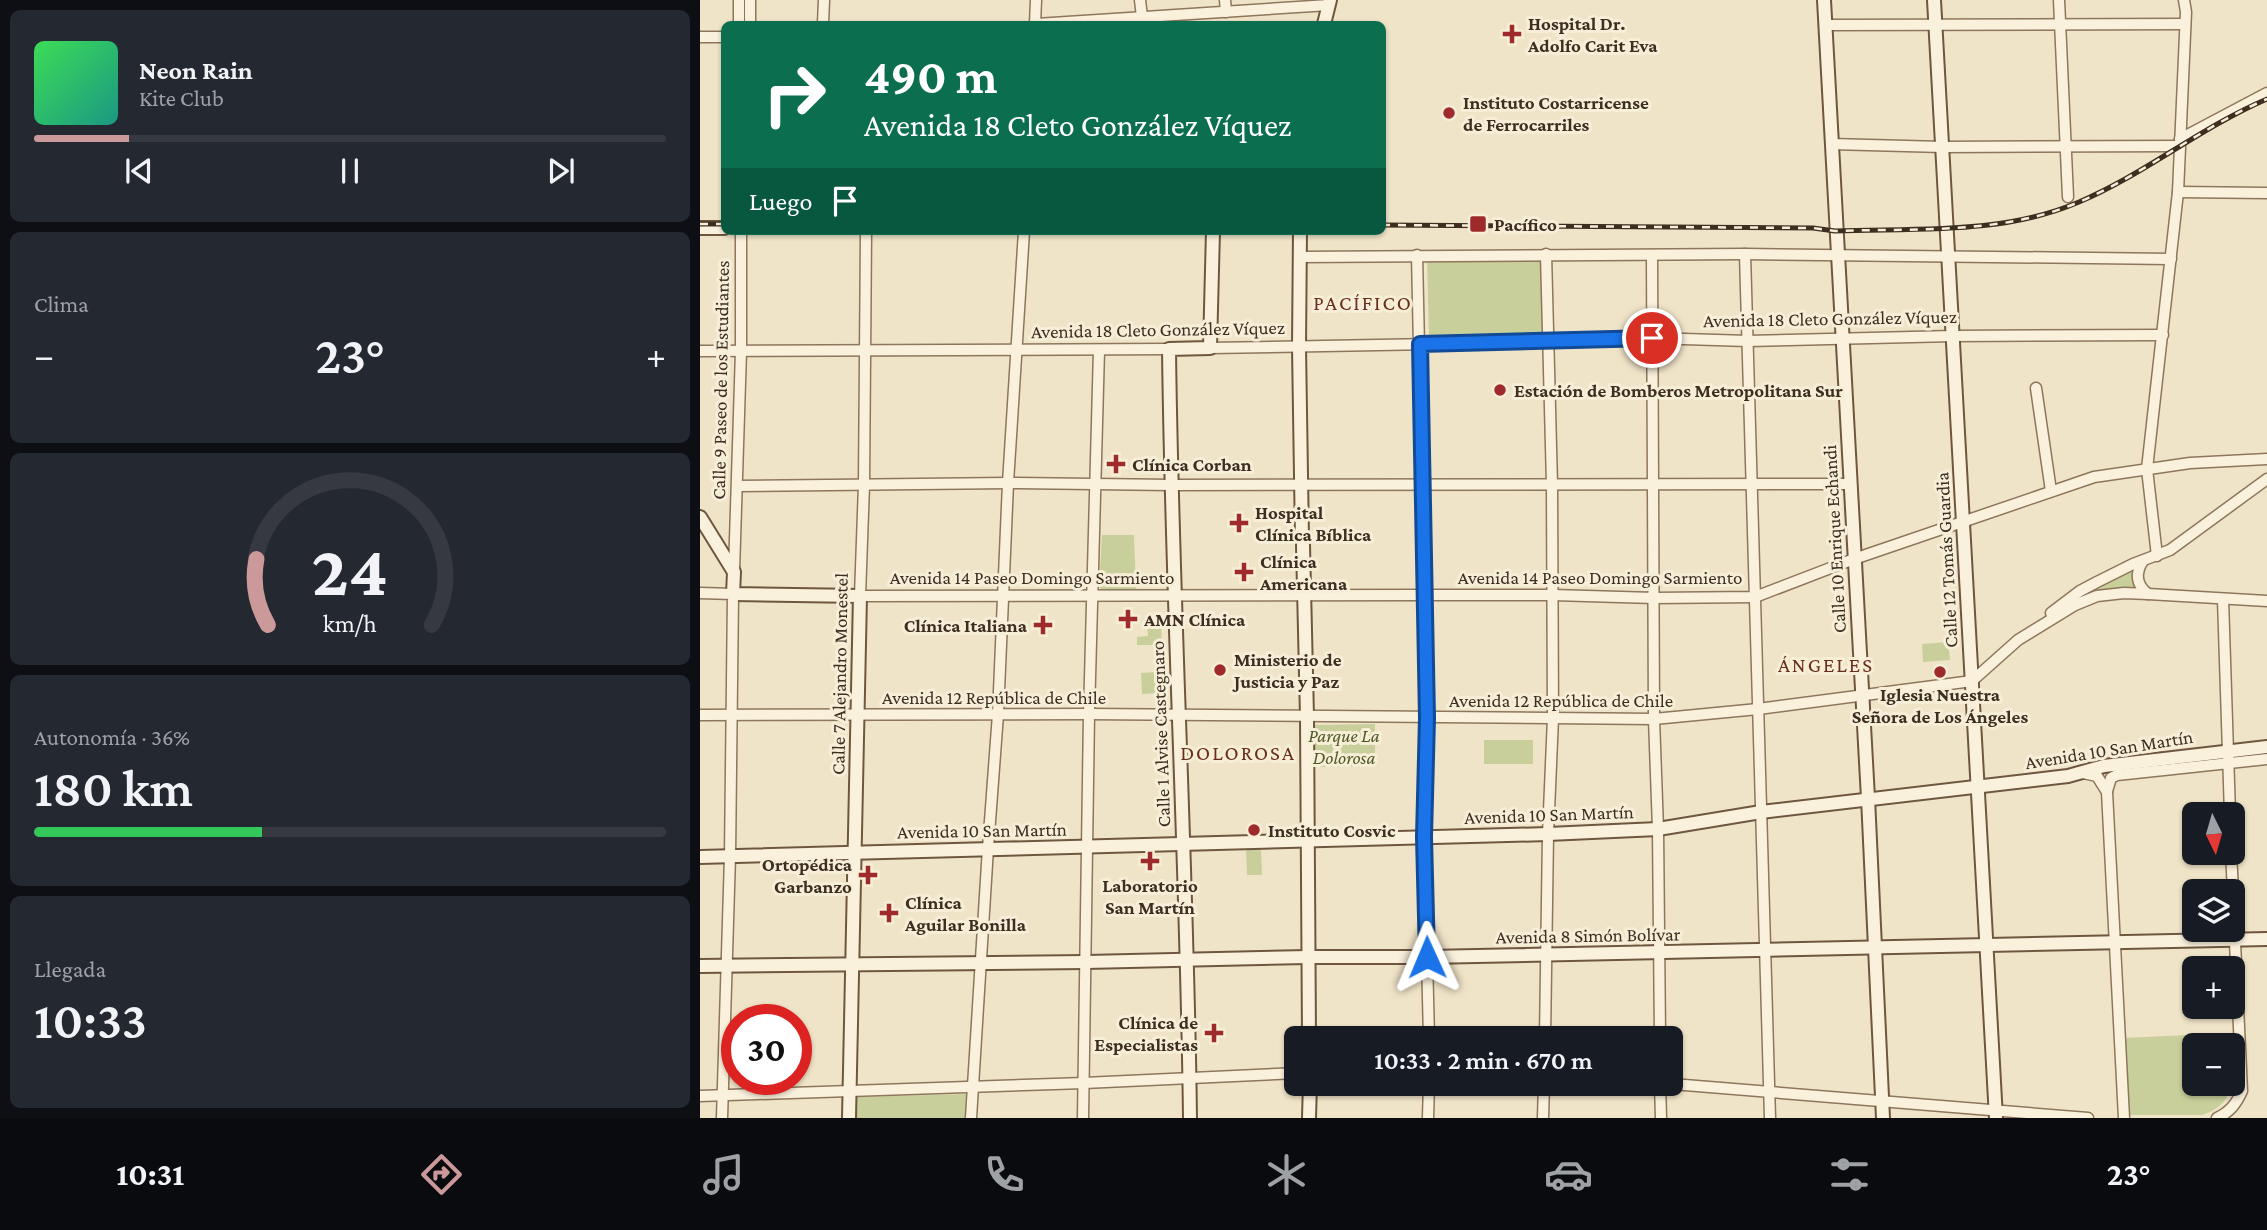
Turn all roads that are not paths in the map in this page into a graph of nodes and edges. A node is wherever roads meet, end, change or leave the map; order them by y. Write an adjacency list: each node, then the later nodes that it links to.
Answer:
1 (739, 0): 14 (street)
2 (750, 0): 15 (street)
3 (824, 0): 16 (street)
4 (1036, 0): 17 (street)
5 (1140, 0): 13 (street)
6 (1225, 0): 12 (street)
7 (1824, 0): 24 (street, Calle 10 Enrique Echandi)
8 (1934, 0): 21 (street, Calle 12 Tomás Guardia)
9 (2059, 0): 22 (street)
10 (2184, 0): 23 (street)
11 (1330, 3): 12 (street); 20 (street)
12 (1221, 12): 13 (street); 19 (street)
13 (1142, 17): 18 (street)
14 (739, 21)
15 (750, 21)
16 (823, 21)
17 (1035, 21)
18 (1081, 21)
19 (1217, 21)
20 (1325, 21)
21 (1935, 24): 22 (street); 24 (street); 31 (street, Calle 12 Tomás Guardia)
22 (2061, 24): 23 (street); 30 (street)
23 (2185, 24): 28 (street)
24 (1825, 25): 29 (street, Calle 10 Enrique Echandi)
25 (700, 37): 26 (street)
26 (721, 37)
27 (2267, 93): 28 (street)
28 (2179, 142): 30 (street); 32 (street)
29 (1831, 144): 31 (street); 46 (street, Calle 10 Enrique Echandi)
30 (2066, 146): 31 (street); 34 (street)
31 (1943, 147): 48 (street, Calle 12 Tomás Guardia)
32 (2178, 192): 33 (street); 49 (street)
33 (2267, 193)
34 (2068, 197)
35 (700, 228): 36 (street)
36 (721, 228)
37 (741, 235): 63 (street, Calle 9 Paseo de los Estudiantes)
38 (866, 235): 64 (street, Calle 7 Alejandro Monestel)
39 (1024, 235): 60 (street)
40 (1213, 235): 58 (street)
41 (1300, 235): 47 (street)
42 (1546, 254): 44 (street); 45 (street); 55 (street)
43 (1745, 254): 45 (street); 46 (street); 54 (street)
44 (1417, 255): 47 (street); 56 (street)
45 (1652, 255): 52 (street)
46 (1838, 256): 48 (street); 53 (street, Calle 10 Enrique Echandi)
47 (1300, 257): 57 (street)
48 (1950, 257): 49 (street); 51 (street, Calle 12 Tomás Guardia)
49 (2171, 259): 50 (street)
50 (2162, 335): 51 (street, Avenida 18 Cleto González Víquez); 67 (street)
51 (1953, 336): 53 (street, Avenida 18 Cleto González Víquez); 82 (street, Calle 12 Tomás Guardia)
52 (1652, 338): 54 (street, Avenida 18 Cleto González Víquez); 55 (street, Avenida 18 Cleto González Víquez); 78 (street)
53 (1842, 339): 54 (street, Avenida 18 Cleto González Víquez); 73 (street, Calle 10 Enrique Echandi)
54 (1748, 341): 72 (street)
55 (1549, 342): 56 (street, Avenida 18 Cleto González Víquez); 77 (street)
56 (1420, 344): 57 (street, Avenida 18 Cleto González Víquez); 71 (street)
57 (1299, 347): 58 (street, Avenida 18 Cleto González Víquez); 76 (street)
58 (1210, 348): 59 (street, Avenida 18 Cleto González Víquez)
59 (1170, 349): 61 (street, Avenida 18 Cleto González Víquez); 75 (street, Calle 1 Alvise Castegnaro)
60 (1015, 350): 61 (street, Avenida 18 Cleto González Víquez); 64 (street, Avenida 18 Cleto González Víquez); 69 (street)
61 (1099, 350): 70 (street)
62 (700, 351): 63 (street, Avenida 18 Cleto González Víquez)
63 (741, 351): 64 (street, Avenida 18 Cleto González Víquez); 79 (street, Calle 9 Paseo de los Estudiantes)
64 (865, 351): 74 (street, Calle 7 Alejandro Monestel)
65 (2036, 388): 80 (street)
66 (2267, 459): 67 (street, Avenida 14 Paseo Domingo Sarmiento)
67 (2147, 469): 80 (street, Avenida 14 Paseo Domingo Sarmiento); 83 (street)
68 (2267, 479): 83 (street)
69 (1008, 483): 70 (street); 74 (street); 96 (street)
70 (1096, 484): 75 (street); 95 (street)
71 (1422, 484): 76 (street); 77 (street); 92 (street)
72 (1752, 484): 73 (street); 78 (street); 97 (street)
73 (1850, 484): 84 (street, Calle 10 Enrique Echandi)
74 (864, 485): 79 (street); 94 (street, Calle 7 Alejandro Monestel)
75 (1171, 485): 76 (street); 90 (street, Calle 1 Alvise Castegnaro)
76 (1301, 485): 91 (street)
77 (1552, 485): 78 (street); 93 (street)
78 (1653, 485): 98 (street)
79 (738, 486): 86 (street, Calle 9 Paseo de los Estudiantes)
80 (2051, 491): 82 (street, Avenida 14 Paseo Domingo Sarmiento)
81 (700, 517): 86 (street)
82 (1962, 522): 84 (street, Avenida 14 Paseo Domingo Sarmiento); 102 (street, Calle 12 Tomás Guardia)
83 (2157, 556): 85 (street)
84 (1854, 559): 97 (street, Avenida 14 Paseo Domingo Sarmiento); 103 (street, Calle 10 Enrique Echandi)
85 (2143, 561): 89 (street); 101 (street)
86 (734, 572): 88 (street, Calle 9 Paseo de los Estudiantes)
87 (700, 593): 88 (street, Avenida 14 Paseo Domingo Sarmiento)
88 (733, 594): 94 (street, Avenida 14 Paseo Domingo Sarmiento); 109 (street, Calle 9 Paseo de los Estudiantes)
89 (2148, 594): 99 (street); 101 (street)
90 (1175, 595): 91 (street, Avenida 14 Paseo Domingo Sarmiento); 95 (street, Avenida 14 Paseo Domingo Sarmiento); 110 (street, Calle 1 Alvise Castegnaro)
91 (1304, 595): 92 (street, Avenida 14 Paseo Domingo Sarmiento); 111 (street)
92 (1424, 595): 93 (street, Avenida 14 Paseo Domingo Sarmiento); 112 (street)
93 (1553, 595): 98 (street, Avenida 14 Paseo Domingo Sarmiento); 113 (street)
94 (860, 596): 96 (street, Avenida 14 Paseo Domingo Sarmiento); 105 (street, Calle 7 Alejandro Monestel)
95 (1093, 596): 96 (street, Avenida 14 Paseo Domingo Sarmiento); 108 (street)
96 (1004, 597): 106 (street)
97 (1755, 597): 98 (street, Avenida 14 Paseo Domingo Sarmiento); 104 (street)
98 (1654, 598): 114 (street)
99 (2223, 598): 100 (street); 116 (street)
100 (2267, 601)
101 (2018, 640): 102 (street)
102 (1972, 681): 103 (street, Avenida 12 República de Chile); 119 (street, Calle 12 Tomás Guardia)
103 (1862, 694): 104 (street, Avenida 12 República de Chile); 121 (street, Calle 10 Enrique Echandi)
104 (1758, 709): 114 (street, Avenida 12 República de Chile); 123 (street)
105 (858, 714): 106 (street, Avenida 12 República de Chile); 109 (street, Avenida 12 República de Chile); 131 (street, Calle 7 Alejandro Monestel)
106 (999, 714): 108 (street, Avenida 12 República de Chile); 130 (street)
107 (700, 715): 109 (street, Avenida 12 República de Chile)
108 (1089, 715): 110 (street, Avenida 12 República de Chile); 129 (street)
109 (731, 716): 132 (street, Calle 9 Paseo de los Estudiantes)
110 (1178, 716): 111 (street, Avenida 12 República de Chile); 128 (street, Calle 1 Alvise Castegnaro)
111 (1307, 717): 112 (street, Avenida 12 República de Chile); 127 (street)
112 (1427, 718): 113 (street, Avenida 12 República de Chile); 126 (street)
113 (1553, 718): 114 (street, Avenida 12 República de Chile); 125 (street)
114 (1654, 719): 124 (street)
115 (2267, 747): 116 (street, Avenida 10 San Martín)
116 (2227, 757): 117 (street, Avenida 10 San Martín); 118 (street, Avenida 10 San Martín); 120 (street, Avenida 10 San Martín); 122 (street)
117 (2267, 760)
118 (2082, 772): 119 (street, Avenida 10 San Martín); 120 (street)
119 (1976, 787): 121 (street, Avenida 10 San Martín); 139 (street, Calle 12 Tomás Guardia)
120 (2107, 792): 138 (street)
121 (1868, 798): 123 (street, Avenida 10 San Martín); 140 (street, Calle 10 Enrique Echandi)
122 (2229, 802)
123 (1761, 812): 124 (street, Avenida 10 San Martín); 141 (street)
124 (1658, 830): 125 (street, Avenida 10 San Martín); 142 (street)
125 (1548, 834): 126 (street, Avenida 10 San Martín); 143 (street)
126 (1424, 837): 127 (street, Avenida 10 San Martín); 145 (street)
127 (1308, 840): 128 (street, Avenida 10 San Martín); 144 (street)
128 (1183, 844): 129 (street, Avenida 10 San Martín); 146 (street, Calle 1 Alvise Castegnaro)
129 (1087, 846): 130 (street, Avenida 10 San Martín); 148 (street)
130 (988, 849): 131 (street, Avenida 10 San Martín); 147 (street)
131 (854, 852): 132 (street, Avenida 10 San Martín); 149 (street, Calle 7 Alejandro Monestel)
132 (730, 856): 133 (street, Avenida 10 San Martín); 151 (street, Calle 9 Paseo de los Estudiantes)
133 (700, 857)
134 (2267, 939): 135 (street, Avenida 8 Simón Bolívar)
135 (2245, 940)
136 (2182, 942): 138 (street, Avenida 8 Simón Bolívar)
137 (2235, 942): 186 (street)
138 (2115, 943): 139 (street, Avenida 8 Simón Bolívar); 185 (street)
139 (1985, 945): 140 (street, Avenida 8 Simón Bolívar); 172 (street, Calle 12 Tomás Guardia)
140 (1874, 949): 141 (street, Avenida 8 Simón Bolívar); 171 (street, Calle 10 Enrique Echandi)
141 (1765, 951): 142 (street, Avenida 8 Simón Bolívar); 164 (street)
142 (1659, 952): 143 (street, Avenida 8 Simón Bolívar); 156 (street)
143 (1546, 955): 145 (street, Avenida 8 Simón Bolívar); 155 (street)
144 (1308, 957): 145 (street, Avenida 8 Simón Bolívar); 146 (street, Avenida 8 Simón Bolívar); 153 (street)
145 (1427, 957): 154 (street)
146 (1186, 960): 148 (street, Avenida 8 Simón Bolívar); 158 (street, Calle 1 Alvise Castegnaro)
147 (981, 962): 148 (street, Avenida 8 Simón Bolívar); 149 (street, Avenida 8 Simón Bolívar); 161 (street)
148 (1086, 962): 159 (street)
149 (853, 963): 151 (street, Avenida 8 Simón Bolívar); 162 (street, Calle 7 Alejandro Monestel)
150 (700, 965): 151 (street, Avenida 8 Simón Bolívar)
151 (727, 965): 152 (street, Calle 9 Paseo de los Estudiantes)
152 (726, 1004)
153 (1309, 1026)
154 (1429, 1026)
155 (1545, 1026)
156 (1660, 1026)
157 (1284, 1073): 158 (street)
158 (1189, 1077): 159 (street); 177 (street, Calle 1 Alvise Castegnaro)
159 (1084, 1083): 161 (street); 176 (street)
160 (1683, 1085): 164 (street)
161 (973, 1087): 162 (street); 175 (street)
162 (851, 1092): 163 (street); 174 (street, Calle 7 Alejandro Monestel)
163 (812, 1093)
164 (1770, 1093): 171 (street); 182 (street)
165 (724, 1095): 166 (street); 173 (street, Calle 9 Paseo de los Estudiantes)
166 (700, 1096)
167 (1310, 1096): 178 (street)
168 (1429, 1096): 179 (street)
169 (1544, 1096): 180 (street)
170 (1660, 1096): 181 (street)
171 (1881, 1102): 172 (street); 183 (street, Calle 10 Enrique Echandi)
172 (1996, 1114): 184 (street)
173 (722, 1118)
174 (849, 1118)
175 (971, 1118)
176 (1083, 1118)
177 (1190, 1118)
178 (1309, 1118)
179 (1428, 1118)
180 (1543, 1118)
181 (1661, 1118)
182 (1770, 1118)
183 (1882, 1118)
184 (2088, 1118)
185 (2124, 1118)
186 (2217, 1118)

